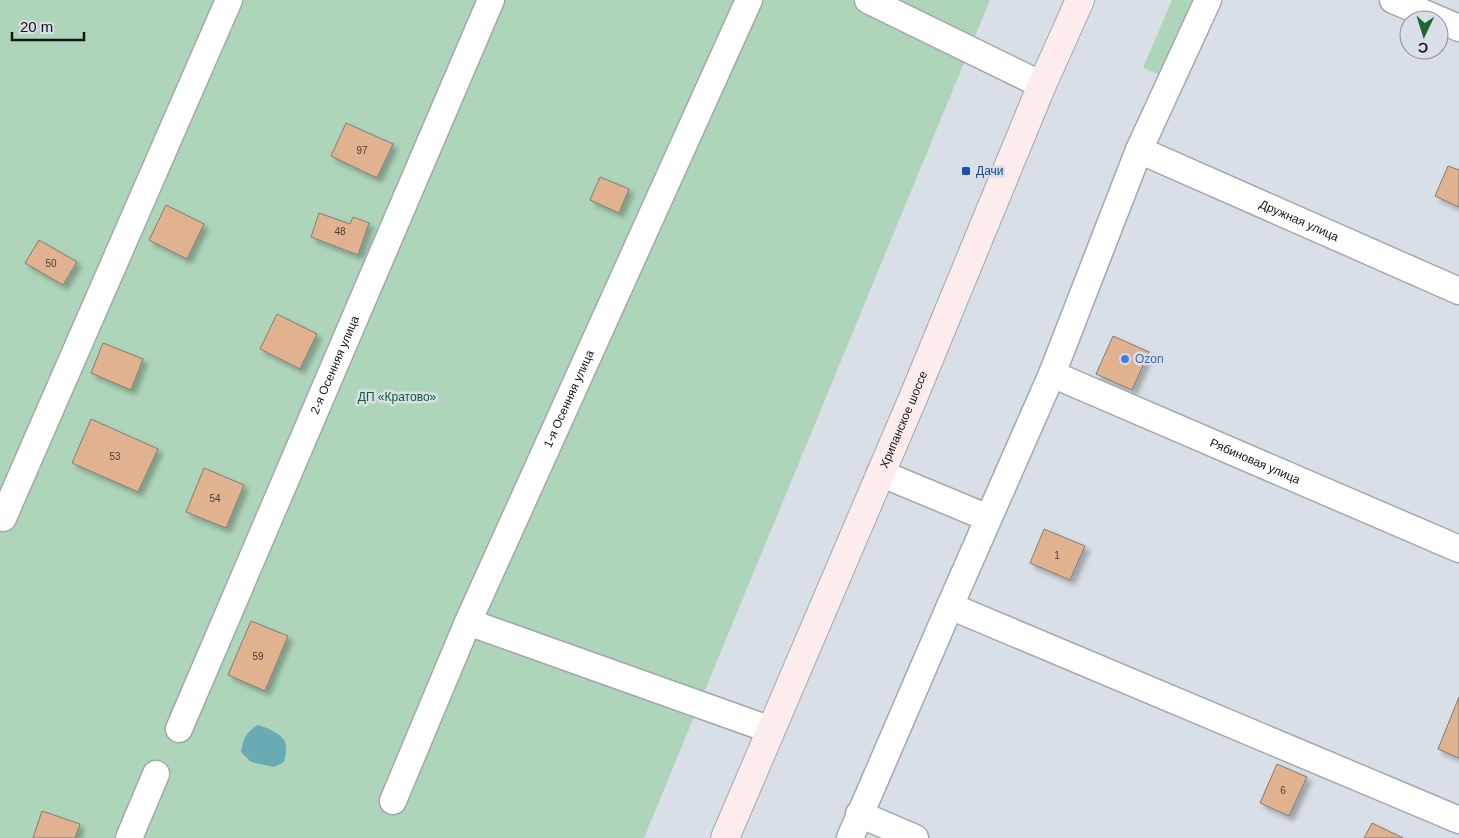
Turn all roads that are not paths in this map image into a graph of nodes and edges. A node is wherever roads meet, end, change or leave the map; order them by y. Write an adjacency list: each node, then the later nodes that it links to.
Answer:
1 (229, 0): 14 (street)
2 (492, 0): 19 (street, 2-я Осенняя улица)
3 (748, 0): 18 (street, 1-я Осенняя улица)
4 (868, 0): 9 (street)
5 (1080, 0): 9 (main road, Хрипанское шоссе)
6 (1208, 0): 10 (street)
7 (1393, 0): 8 (street)
8 (1459, 28)
9 (1042, 85): 13 (main road, Хрипанское шоссе)
10 (1140, 150): 11 (street, Дружная улица); 12 (street)
11 (1459, 291)
12 (1052, 374): 15 (street); 16 (street, Рябиновая улица)
13 (880, 473): 15 (street); 20 (main road, Хрипанское шоссе)
14 (3, 518)
15 (988, 518): 17 (street)
16 (1459, 549)
17 (950, 606): 23 (street); 24 (street)
18 (468, 622): 20 (street); 22 (street, 1-я Осенняя улица)
19 (179, 729)
20 (771, 730): 26 (main road, Хрипанское шоссе)
21 (156, 774): 25 (street)
22 (393, 801)
23 (1459, 820)
24 (854, 826): 27 (street)
25 (129, 838)
26 (725, 838)
27 (915, 838)

